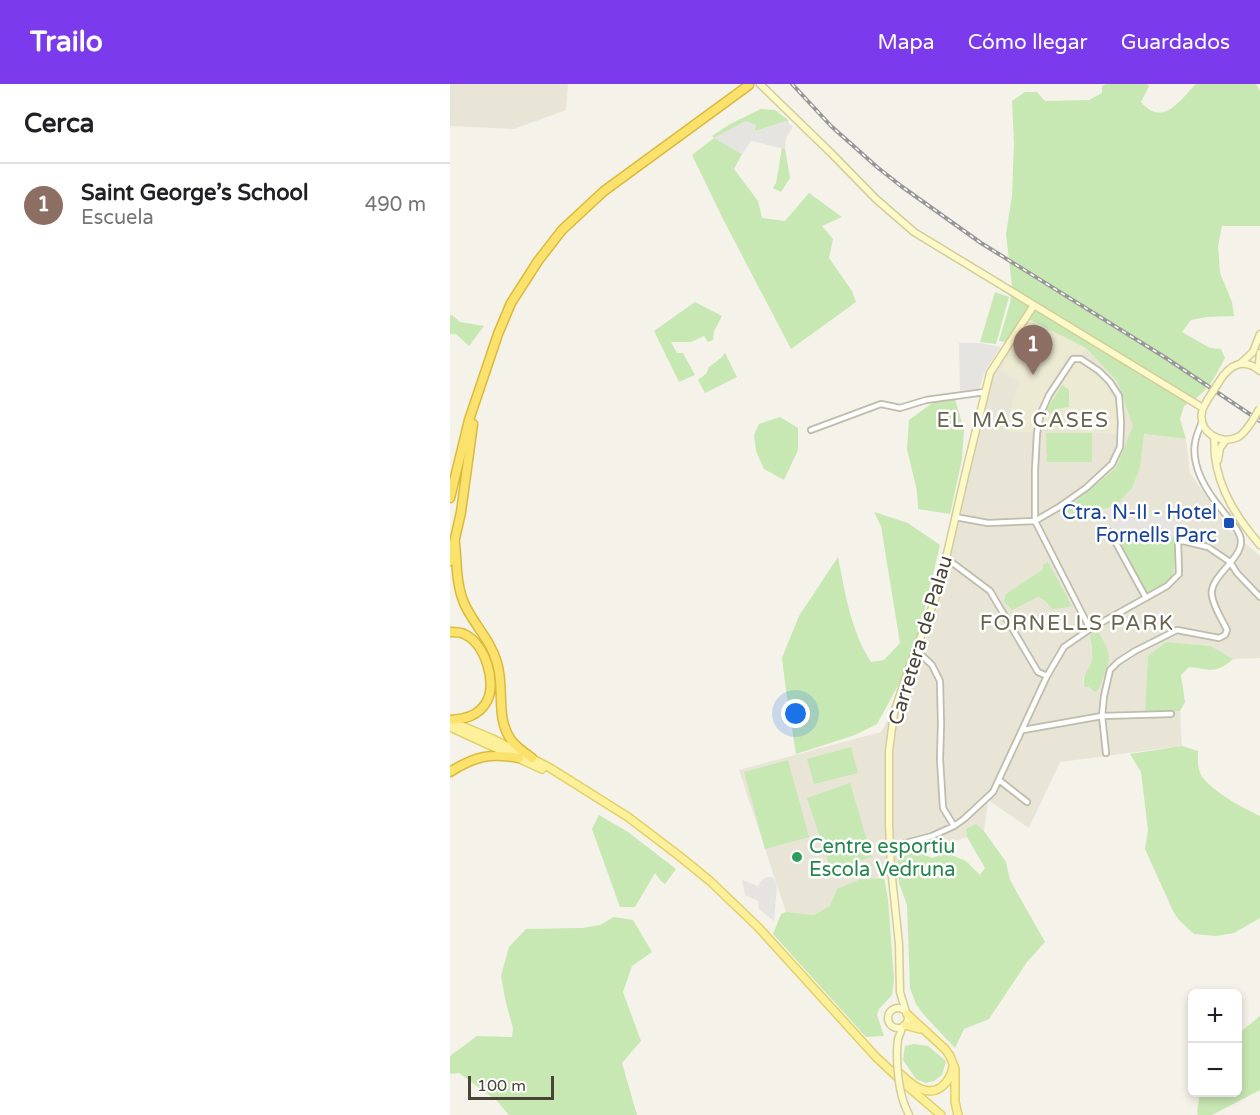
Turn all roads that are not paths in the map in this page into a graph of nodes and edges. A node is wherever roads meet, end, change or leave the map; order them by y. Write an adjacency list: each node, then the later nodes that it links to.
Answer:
1 (760, 84): 3 (street)
2 (748, 85): 9 (highway)
3 (1034, 305): 8 (street, Carretera de Palau); 10 (street)
4 (1260, 334): 6 (street)
5 (1260, 353): 7 (street)
6 (1240, 364): 7 (street); 10 (street, bridge)
7 (1260, 370)
8 (985, 392): 13 (street); 18 (street, Carretera de Palau)
9 (478, 394): 17 (highway); 21 (highway)
10 (1203, 408): 12 (street)
11 (1260, 408): 15 (street, bridge)
12 (1202, 421): 14 (street); 25 (street)
13 (811, 430)
14 (1214, 437): 15 (street); 16 (street)
15 (1226, 440): 16 (street)
16 (1217, 466): 22 (street)
17 (450, 498)
18 (955, 517): 19 (street); 23 (street, Carretera de Palau)
19 (1035, 521): 19 (street); 28 (street)
20 (1110, 532): 27 (street)
21 (454, 543): 24 (highway); 39 (highway)
22 (1260, 545)
23 (946, 558): 30 (street, Carretera de Palau); 31 (street)
24 (450, 561)
25 (1230, 562): 26 (street); 27 (street); 33 (street)
26 (1260, 597)
27 (1146, 598): 28 (street)
28 (1090, 629): 31 (street)
29 (450, 632): 34 (highway)
30 (916, 650): 44 (street); 45 (street, Carretera de Palau)
31 (1047, 676): 36 (street)
32 (1171, 714): 33 (street)
33 (1102, 716): 36 (street); 37 (street)
34 (450, 720): 39 (main road)
35 (450, 727): 38 (main road)
36 (1023, 730): 42 (street)
37 (1106, 753)
38 (519, 758): 40 (highway); 41 (main road)
39 (532, 758): 41 (main road)
40 (450, 772)
41 (564, 778): 53 (main road)
42 (999, 780): 43 (street); 44 (street)
43 (1027, 802)
44 (954, 826): 45 (street)
45 (890, 847): 46 (street, Carretera de Palau)
46 (900, 993): 47 (street, Carretera de Palau); 48 (street, Carretera de Palau)
47 (891, 1011): 48 (street); 49 (street)
48 (907, 1013): 50 (street); 51 (main road)
49 (891, 1025): 50 (street); 52 (street)
50 (904, 1026): 51 (main road); 52 (street)
51 (925, 1031): 54 (main road)
52 (898, 1039): 55 (street, bridge)
53 (864, 1044): 54 (main road); 56 (main road)
54 (953, 1064): 57 (main road)
55 (909, 1115)
56 (941, 1115)
57 (958, 1115)

